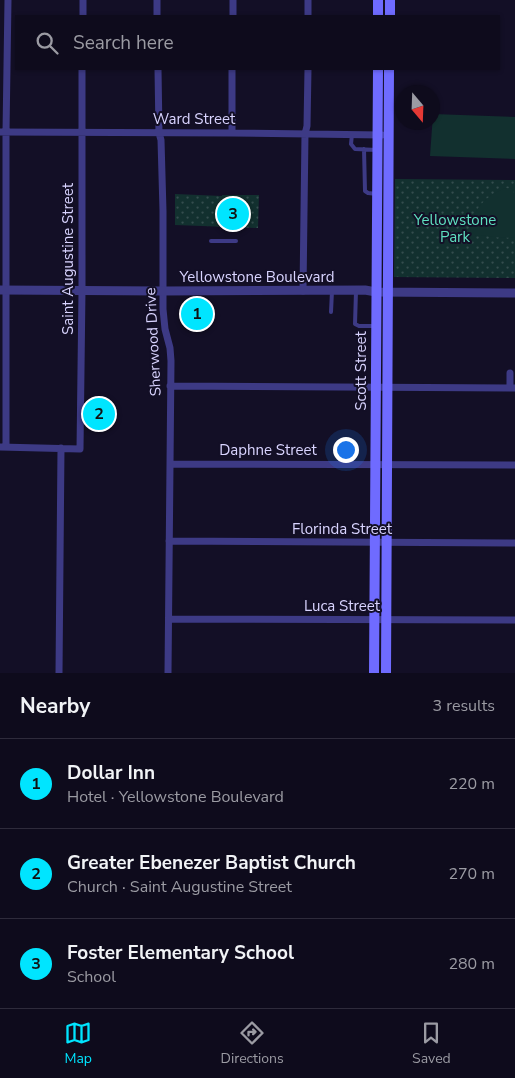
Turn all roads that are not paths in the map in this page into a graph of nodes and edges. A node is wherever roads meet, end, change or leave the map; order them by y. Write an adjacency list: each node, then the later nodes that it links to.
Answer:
1 (8, 0): 20 (street)
2 (83, 0): 8 (street)
3 (157, 0): 9 (street)
4 (232, 0): 10 (street)
5 (308, 0): 11 (street)
6 (378, 0): 12 (main road)
7 (390, 0): 13 (main road)
8 (83, 15)
9 (157, 15)
10 (232, 15)
11 (308, 15)
12 (378, 15)
13 (390, 15)
14 (82, 70): 21 (street, Saint Augustine Street)
15 (158, 70): 22 (street, Sherwood Drive)
16 (232, 70): 23 (street)
17 (308, 70): 24 (street)
18 (378, 70): 26 (main road, Scott Street)
19 (389, 70): 27 (main road, Scott Street)
20 (3, 132): 21 (street, Ward Street); 34 (street)
21 (82, 133): 22 (street, Ward Street); 35 (street, Saint Augustine Street)
22 (159, 133): 23 (street, Ward Street); 37 (street, Sherwood Drive)
23 (232, 133): 24 (street, Ward Street)
24 (305, 134): 25 (street, Ward Street); 38 (street)
25 (352, 134): 26 (street, Ward Street); 28 (lane)
26 (378, 135): 27 (street, Ward Street); 29 (main road, Scott Street)
27 (389, 135): 31 (main road, Scott Street)
28 (364, 149): 29 (lane); 30 (lane)
29 (377, 150): 30 (main road, Scott Street)
30 (377, 195): 31 (main road); 40 (main road, Scott Street)
31 (388, 197): 41 (main road, Scott Street)
32 (211, 241): 33 (lane)
33 (236, 241)
34 (3, 290): 35 (street, Yellowstone Boulevard); 50 (street)
35 (82, 290): 37 (street, Yellowstone Boulevard); 51 (street, Saint Augustine Street)
36 (356, 290): 39 (street, Yellowstone Boulevard); 40 (street, Yellowstone Boulevard); 44 (lane)
37 (163, 291): 38 (street, Yellowstone Boulevard); 46 (street, Sherwood Drive)
38 (303, 291): 39 (street, Yellowstone Boulevard)
39 (332, 291): 43 (lane)
40 (376, 292): 41 (street, Yellowstone Boulevard); 44 (main road, Scott Street)
41 (387, 292): 42 (street, Yellowstone Boulevard); 48 (main road, Scott Street)
42 (515, 293)
43 (331, 312)
44 (376, 326): 47 (main road, Scott Street)
45 (510, 373): 49 (street)
46 (170, 386): 47 (street); 52 (street, Sherwood Drive)
47 (376, 388): 48 (street); 53 (main road, Scott Street)
48 (388, 388): 49 (street); 54 (main road, Scott Street)
49 (512, 388)
50 (3, 448): 51 (street)
51 (61, 448): 64 (street)
52 (170, 464): 53 (street, Daphne Street); 56 (street, Sherwood Drive)
53 (375, 464): 54 (street, Daphne Street); 57 (main road, Scott Street)
54 (387, 464): 55 (street, Daphne Street); 58 (main road, Scott Street)
55 (515, 465)
56 (169, 541): 57 (street, Florinda Street); 60 (street, Sherwood Drive)
57 (374, 543): 58 (street, Florinda Street); 61 (main road, Scott Street)
58 (387, 543): 59 (street, Florinda Street); 62 (main road, Scott Street)
59 (515, 543)
60 (169, 619): 61 (street, Luca Street); 65 (street, Sherwood Drive)
61 (374, 619): 62 (street, Luca Street); 66 (main road, Scott Street)
62 (386, 620): 63 (street, Luca Street); 67 (main road, Scott Street)
63 (515, 620)
64 (58, 673)
65 (168, 673)
66 (374, 673)
67 (386, 673)

